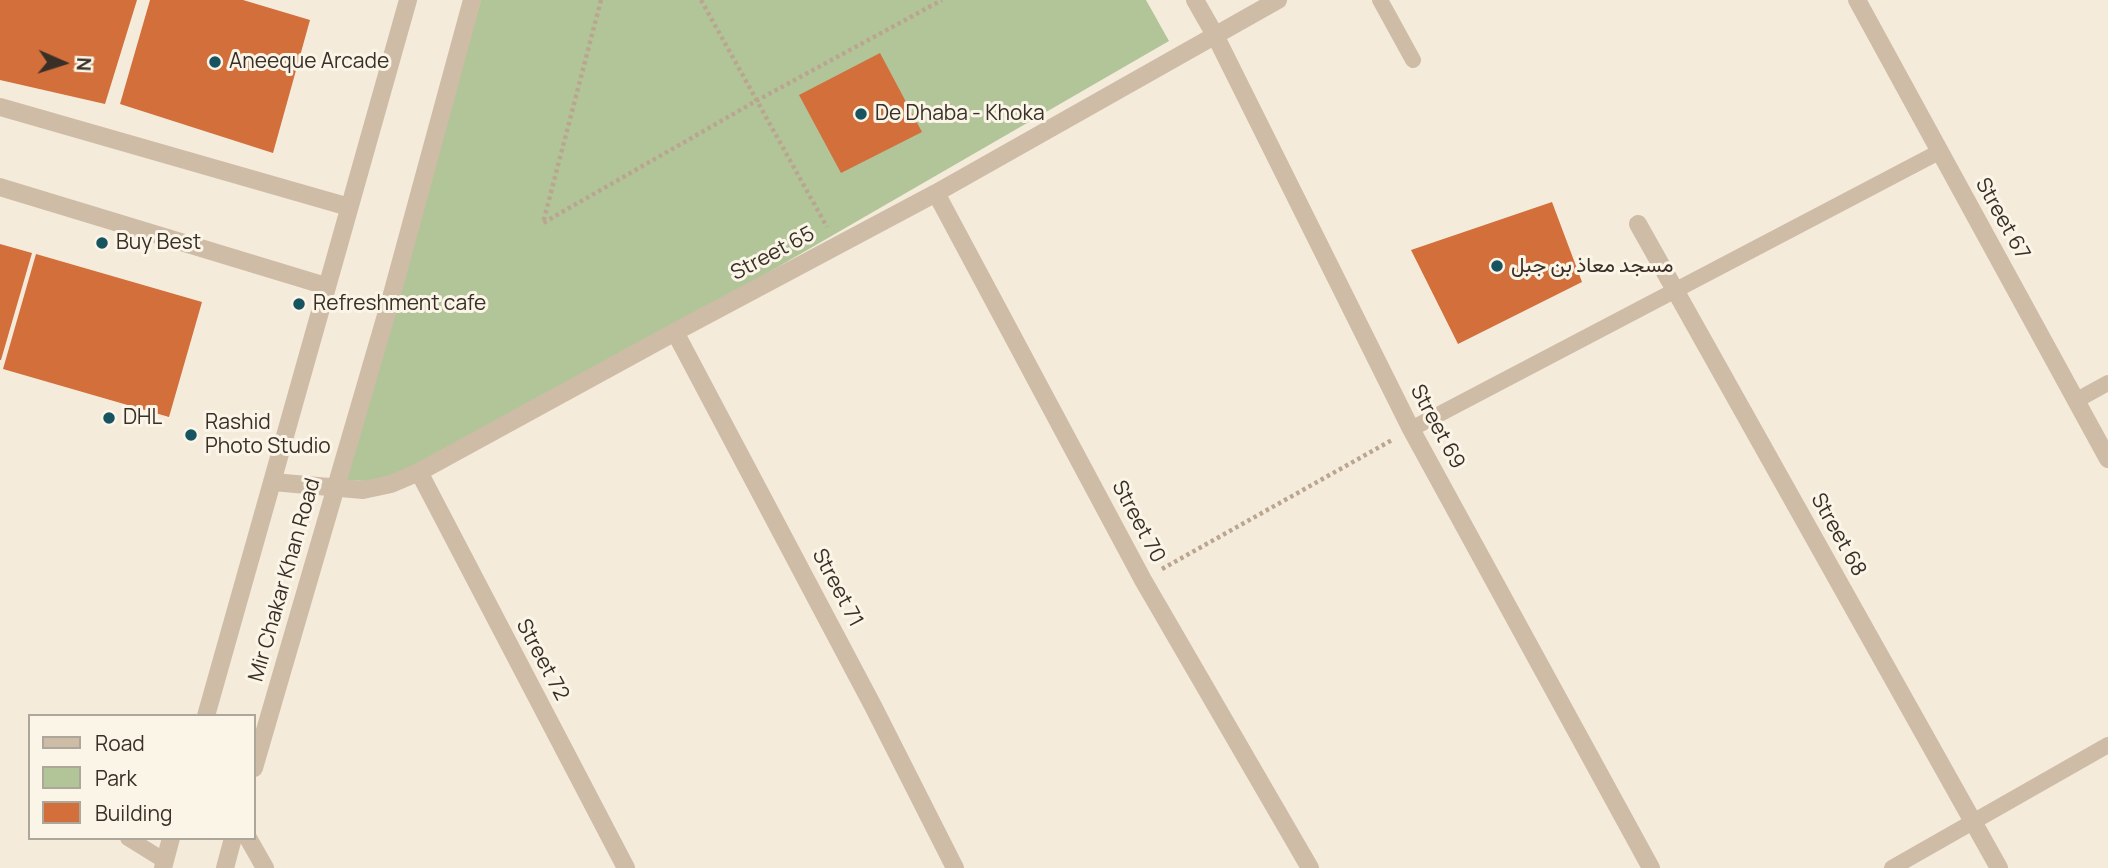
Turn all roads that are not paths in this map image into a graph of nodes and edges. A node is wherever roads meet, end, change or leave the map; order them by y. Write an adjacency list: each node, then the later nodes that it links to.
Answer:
1 (408, 0): 13 (street, Mir Chakar Khan Road)
2 (472, 0): 24 (street, Mir Chakar Khan Road)
3 (1195, 0): 7 (street, Street 69)
4 (1278, 0): 7 (street, Street 65)
5 (1380, 0): 8 (lane)
6 (1857, 0): 10 (street, Street 67)
7 (1215, 35): 12 (street, Street 65); 20 (street, Street 69)
8 (1413, 60)
9 (0, 107): 13 (street)
10 (1939, 152): 16 (lane); 19 (street, Street 67)
11 (0, 187): 15 (street)
12 (936, 193): 17 (street, Street 65); 38 (street, Street 70)
13 (349, 206): 15 (street, Mir Chakar Khan Road)
14 (1638, 224): 16 (street, Street 68)
15 (326, 286): 23 (street, Mir Chakar Khan Road)
16 (1676, 292): 20 (lane); 28 (street, Street 68)
17 (675, 332): 22 (street, Street 65); 37 (street, Street 71)
18 (2108, 383): 19 (lane)
19 (2077, 400): 21 (street, Street 67)
20 (1411, 429): 39 (street, Street 69)
21 (2108, 459)
22 (419, 472): 24 (street, Street 65); 36 (street, Street 72)
23 (273, 482): 24 (street, Street 65); 25 (street, Mir Chakar Khan Road)
24 (336, 488): 27 (street, Mir Chakar Khan Road)
25 (207, 714)
26 (2108, 746): 28 (lane)
27 (256, 761)
28 (1973, 823): 40 (lane); 41 (street, Street 68)
29 (131, 840): 33 (lane)
30 (170, 840): 33 (street)
31 (232, 840): 34 (street)
32 (249, 840): 35 (street)
33 (164, 864)
34 (225, 868)
35 (265, 868)
36 (626, 868)
37 (955, 868)
38 (1310, 868)
39 (1651, 868)
40 (1892, 868)
41 (1999, 868)

